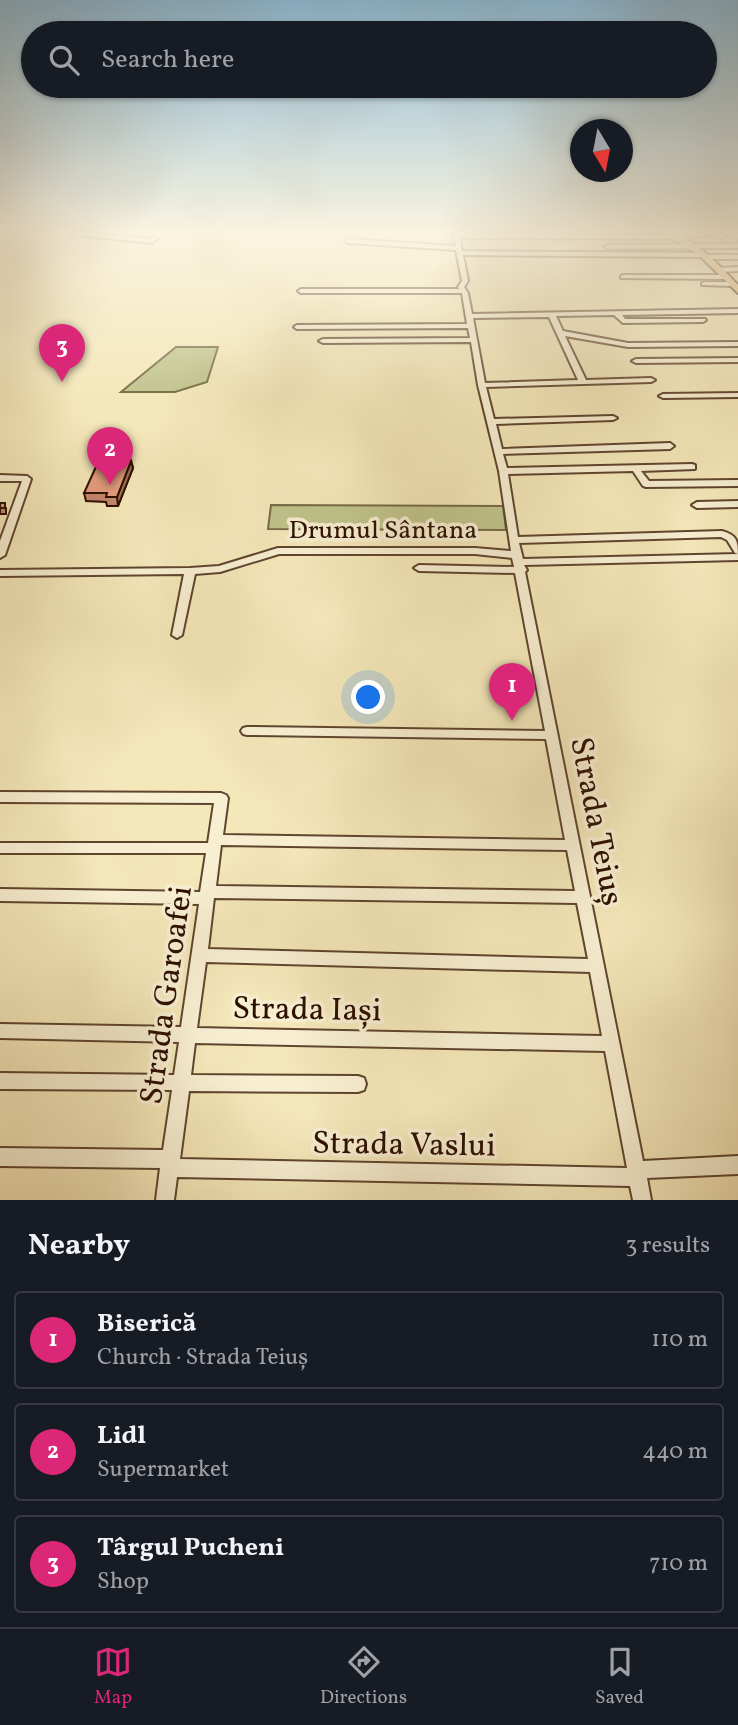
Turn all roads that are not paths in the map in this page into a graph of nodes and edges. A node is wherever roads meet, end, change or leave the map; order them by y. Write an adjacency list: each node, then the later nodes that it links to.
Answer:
1 (463, 290): 2 (street); 7 (street, Strada Teiuș)
2 (301, 291)
3 (738, 311): 4 (street)
4 (615, 313): 5 (street); 6 (street)
5 (551, 314): 7 (street); 9 (street)
6 (703, 320)
7 (469, 321): 8 (street); 10 (street, Strada Teiuș)
8 (297, 327)
9 (560, 333): 12 (street); 15 (street)
10 (474, 340): 11 (street); 16 (street, Strada Teiuș)
11 (323, 341)
12 (738, 344)
13 (738, 360): 14 (street)
14 (649, 377): 15 (street); 17 (street)
15 (583, 382): 16 (street)
16 (482, 386): 19 (street, Strada Teiuș)
17 (738, 395)
18 (613, 418): 19 (street)
19 (492, 422): 21 (street, Strada Teiuș)
20 (670, 446): 21 (street)
21 (500, 452): 24 (street, Strada Teiuș)
22 (692, 467): 23 (street)
23 (635, 468): 24 (street); 26 (street)
24 (503, 471): 29 (street, Strada Teiuș)
25 (1, 477): 31 (street)
26 (738, 483)
27 (738, 504): 28 (street)
28 (697, 505)
29 (514, 540): 30 (street); 33 (street, Strada Teiuș)
30 (738, 551)
31 (0, 555)
32 (738, 556): 33 (street)
33 (520, 562): 34 (street); 35 (street, Drumul Sântana); 39 (street, Strada Teiuș)
34 (419, 568)
35 (190, 571): 36 (street, Drumul Sântana); 37 (street)
36 (0, 573)
37 (177, 635)
38 (247, 731): 39 (street)
39 (553, 735): 42 (street, Strada Teiuș)
40 (0, 797): 41 (street, Strada Garoafei)
41 (214, 844): 42 (street); 43 (street); 45 (street, Strada Garoafei)
42 (574, 845): 46 (street, Strada Teiuș)
43 (0, 848)
44 (0, 895): 45 (street)
45 (207, 895): 46 (street); 47 (street, Strada Garoafei)
46 (584, 897): 48 (street, Strada Teiuș)
47 (198, 955): 48 (street); 50 (street, Strada Garoafei)
48 (597, 966): 51 (street, Strada Teiuș)
49 (0, 1031): 50 (street, Strada Iași)
50 (187, 1035): 51 (street, Strada Iași); 53 (street, Strada Garoafei)
51 (612, 1044): 58 (street, Strada Teiuș)
52 (0, 1081): 53 (street)
53 (181, 1083): 54 (street); 56 (street, Strada Garoafei)
54 (358, 1084)
55 (0, 1157): 56 (street, Strada Vaslui)
56 (170, 1163): 58 (street, Strada Vaslui); 59 (street, Strada Garoafei)
57 (738, 1165): 58 (street, Strada Vaslui)
58 (637, 1173): 60 (street, Strada Teiuș)
59 (165, 1200)
60 (642, 1200)

